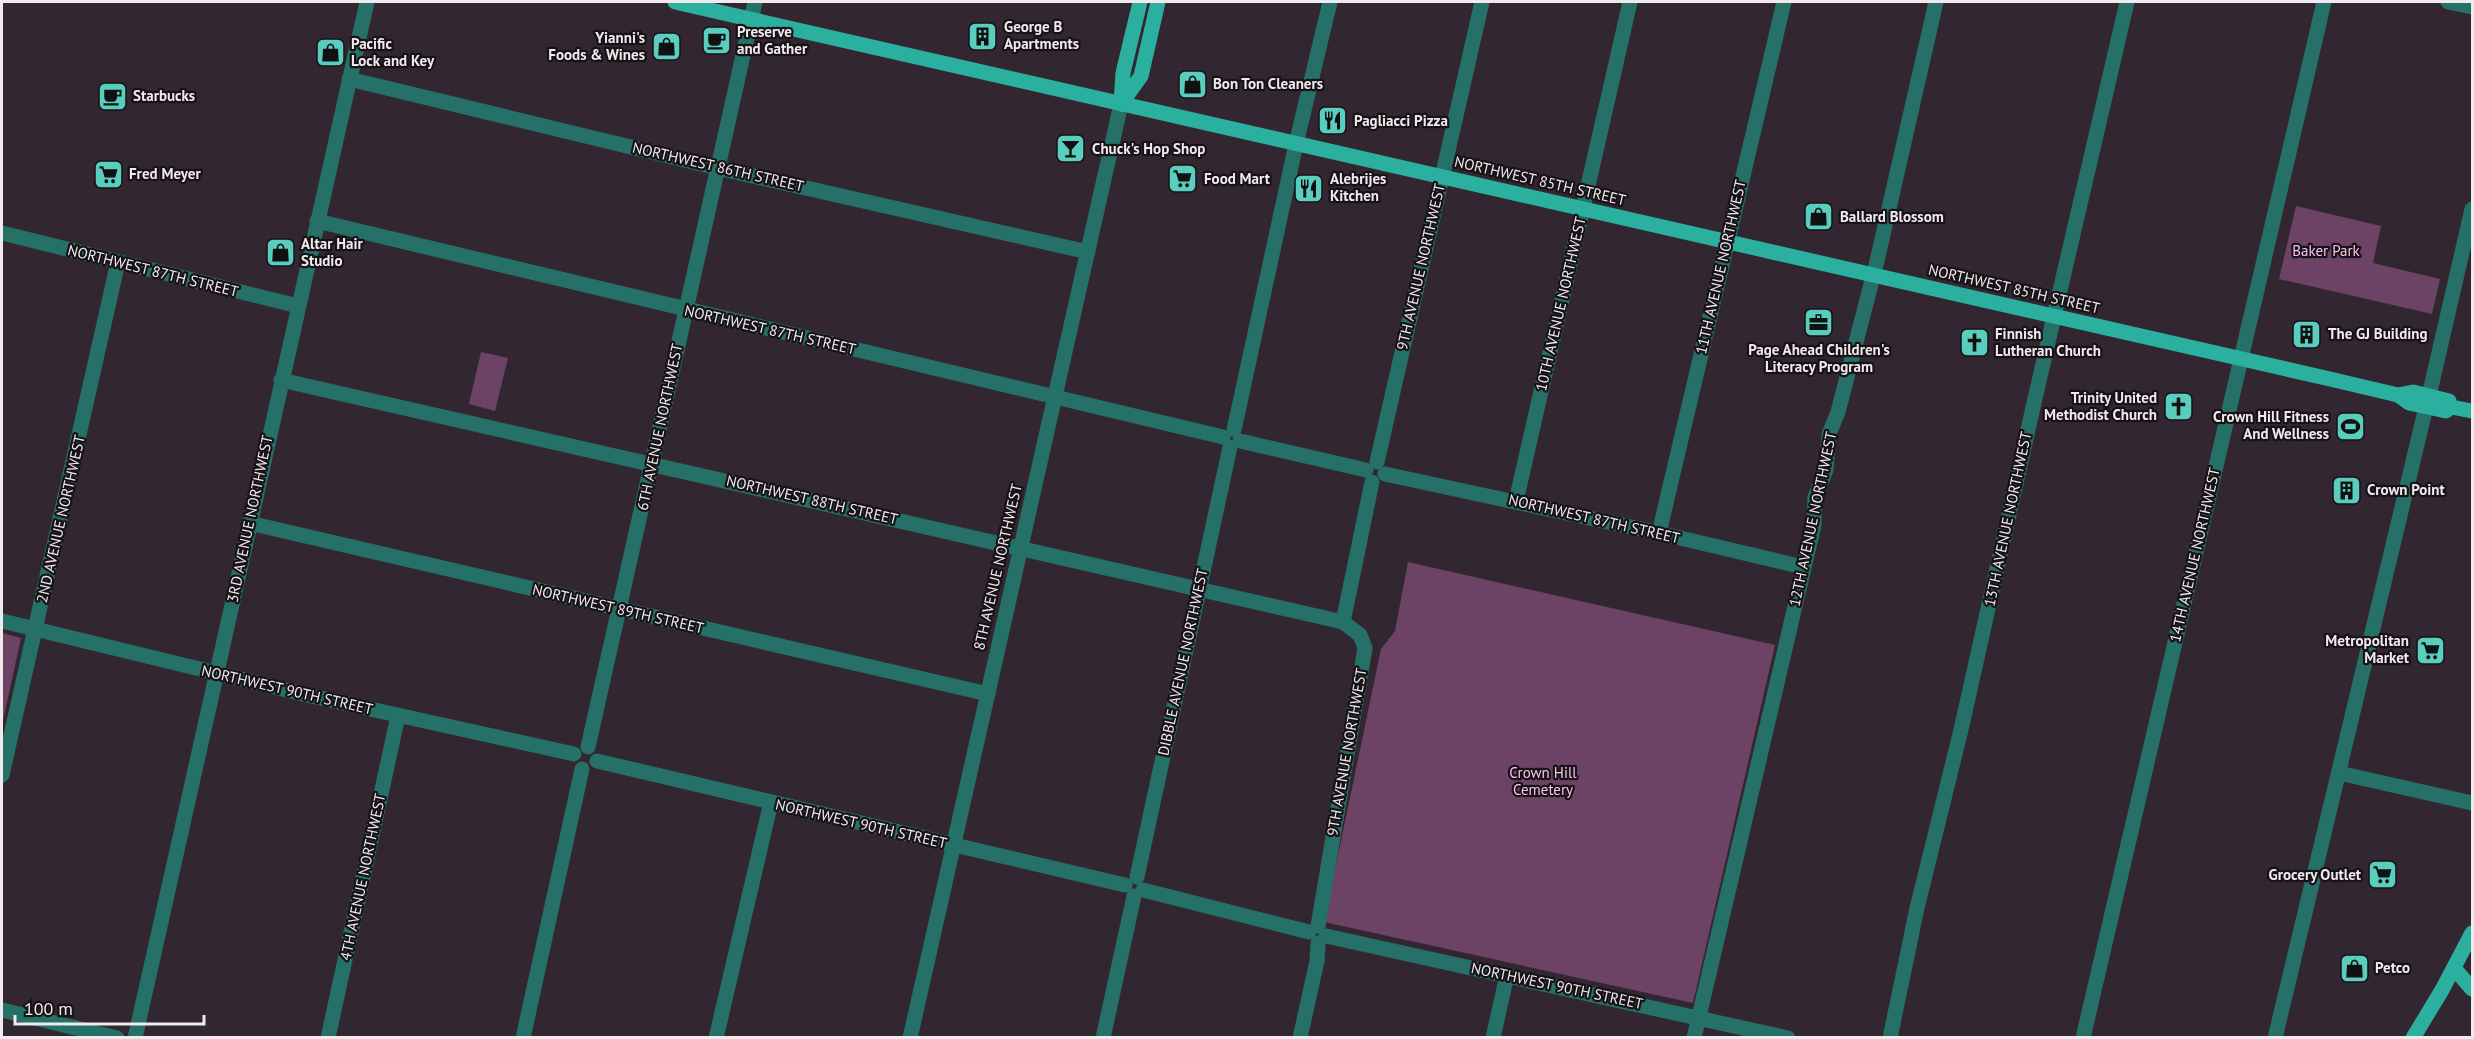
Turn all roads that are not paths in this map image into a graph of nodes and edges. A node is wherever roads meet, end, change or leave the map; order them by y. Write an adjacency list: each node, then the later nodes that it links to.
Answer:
1 (367, 2): 16 (street, 3RD AVENUE NORTHWEST)
2 (675, 2): 15 (main road, NORTHWEST 85TH STREET)
3 (755, 2): 15 (street, 6TH AVENUE NORTHWEST)
4 (1140, 2): 17 (main road, 8TH AVENUE NORTHWEST)
5 (1158, 2): 17 (main road, 8TH AVENUE NORTHWEST)
6 (1330, 2): 18 (street, DIBBLE AVENUE NORTHWEST)
7 (1482, 2): 20 (street, 9TH AVENUE NORTHWEST)
8 (1630, 2): 22 (street, 10TH AVENUE NORTHWEST)
9 (1784, 2): 25 (street, 11TH AVENUE NORTHWEST)
10 (1936, 2): 28 (street, 12TH AVENUE NORTHWEST)
11 (2127, 2): 31 (street, 13TH AVENUE NORTHWEST)
12 (2324, 2): 32 (street, 14TH AVENUE NORTHWEST)
13 (2448, 2): 14 (street)
14 (2472, 7)
15 (751, 20): 17 (main road, NORTHWEST 85TH STREET); 19 (street, 6TH AVENUE NORTHWEST)
16 (349, 79): 19 (street, NORTHWEST 86TH STREET); 23 (street, 3RD AVENUE NORTHWEST)
17 (1121, 104): 18 (main road, NORTHWEST 85TH STREET); 26 (street, 8TH AVENUE NORTHWEST)
18 (1296, 144): 20 (main road, NORTHWEST 85TH STREET); 37 (street, DIBBLE AVENUE NORTHWEST)
19 (718, 168): 26 (street, NORTHWEST 86TH STREET); 30 (street, 6TH AVENUE NORTHWEST)
20 (1441, 177): 22 (main road, NORTHWEST 85TH STREET); 39 (street, 9TH AVENUE NORTHWEST)
21 (2472, 209): 35 (street)
22 (1582, 210): 25 (main road, NORTHWEST 85TH STREET); 40 (street, 10TH AVENUE NORTHWEST)
23 (317, 221): 29 (street, 3RD AVENUE NORTHWEST); 30 (street, NORTHWEST 87TH STREET)
24 (5, 234): 27 (street, NORTHWEST 87TH STREET)
25 (1726, 242): 28 (main road, NORTHWEST 85TH STREET); 42 (street, 11TH AVENUE NORTHWEST)
26 (1088, 252): 34 (street, 8TH AVENUE NORTHWEST)
27 (118, 262): 29 (street, NORTHWEST 87TH STREET); 49 (street, 2ND AVENUE NORTHWEST)
28 (1872, 275): 31 (main road, NORTHWEST 85TH STREET); 44 (street, 12TH AVENUE NORTHWEST)
29 (298, 306): 33 (street, 3RD AVENUE NORTHWEST)
30 (686, 310): 34 (street, NORTHWEST 87TH STREET); 38 (street, 6TH AVENUE NORTHWEST)
31 (2055, 317): 32 (main road, NORTHWEST 85TH STREET); 83 (street, 13TH AVENUE NORTHWEST)
32 (2241, 359): 35 (main road, NORTHWEST 85TH STREET); 84 (street, 14TH AVENUE NORTHWEST)
33 (281, 380): 38 (street, NORTHWEST 88TH STREET); 41 (street, 3RD AVENUE NORTHWEST)
34 (1055, 398): 37 (street, NORTHWEST 87TH STREET); 43 (street, 8TH AVENUE NORTHWEST)
35 (2427, 401): 36 (main road, NORTHWEST 85TH STREET); 57 (street)
36 (2472, 411)
37 (1232, 439): 39 (street, NORTHWEST 87TH STREET); 45 (street, DIBBLE AVENUE NORTHWEST)
38 (653, 463): 43 (street, NORTHWEST 88TH STREET); 46 (street, 6TH AVENUE NORTHWEST)
39 (1375, 472): 40 (street, NORTHWEST 87TH STREET); 48 (street, 9TH AVENUE NORTHWEST)
40 (1516, 501): 42 (street, NORTHWEST 87TH STREET)
41 (249, 523): 46 (street, NORTHWEST 89TH STREET); 50 (street, 3RD AVENUE NORTHWEST)
42 (1659, 533): 44 (street, NORTHWEST 87TH STREET)
43 (1021, 549): 45 (street, NORTHWEST 88TH STREET); 51 (street, 8TH AVENUE NORTHWEST)
44 (1803, 567): 71 (street, 12TH AVENUE NORTHWEST)
45 (1199, 590): 48 (street, NORTHWEST 88TH STREET); 62 (street, DIBBLE AVENUE NORTHWEST)
46 (619, 609): 51 (street, NORTHWEST 89TH STREET); 53 (street, 6TH AVENUE NORTHWEST)
47 (2, 621): 49 (street, NORTHWEST 90TH STREET)
48 (1343, 622): 64 (street, 9TH AVENUE NORTHWEST)
49 (36, 629): 50 (street, NORTHWEST 90TH STREET); 58 (street, 2ND AVENUE NORTHWEST)
50 (218, 673): 52 (street, NORTHWEST 90TH STREET); 73 (street, 3RD AVENUE NORTHWEST)
51 (988, 694): 61 (street, 8TH AVENUE NORTHWEST)
52 (398, 716): 54 (street, NORTHWEST 90TH STREET); 74 (street, 4TH AVENUE NORTHWEST)
53 (588, 747): 54 (street); 55 (street)
54 (574, 754): 56 (street)
55 (597, 761): 56 (street); 59 (street, NORTHWEST 90TH STREET)
56 (582, 769): 75 (street)
57 (2339, 773): 60 (street); 85 (street)
58 (2, 775)
59 (771, 802): 61 (street, NORTHWEST 90TH STREET); 76 (street)
60 (2472, 803)
61 (954, 846): 62 (street, NORTHWEST 90TH STREET); 77 (street, 8TH AVENUE NORTHWEST)
62 (1135, 887): 64 (street, NORTHWEST 90TH STREET); 78 (street, DIBBLE AVENUE NORTHWEST)
63 (2472, 933): 67 (main road)
64 (1318, 934): 68 (street, NORTHWEST 90TH STREET); 79 (street, 9TH AVENUE NORTHWEST)
65 (2472, 939): 66 (main road)
66 (2472, 954)
67 (2454, 968): 69 (main road); 86 (main road)
68 (1507, 975): 71 (street, NORTHWEST 90TH STREET); 80 (street)
69 (2472, 989)
70 (2, 1011): 72 (street)
71 (1699, 1017): 81 (street, 12TH AVENUE NORTHWEST); 82 (street, NORTHWEST 90TH STREET)
72 (117, 1038)
73 (135, 1038)
74 (328, 1038)
75 (523, 1038)
76 (716, 1038)
77 (910, 1038)
78 (1103, 1038)
79 (1299, 1038)
80 (1493, 1038)
81 (1694, 1038)
82 (1788, 1038)
83 (1890, 1038)
84 (2083, 1038)
85 (2275, 1038)
86 (2413, 1038)

